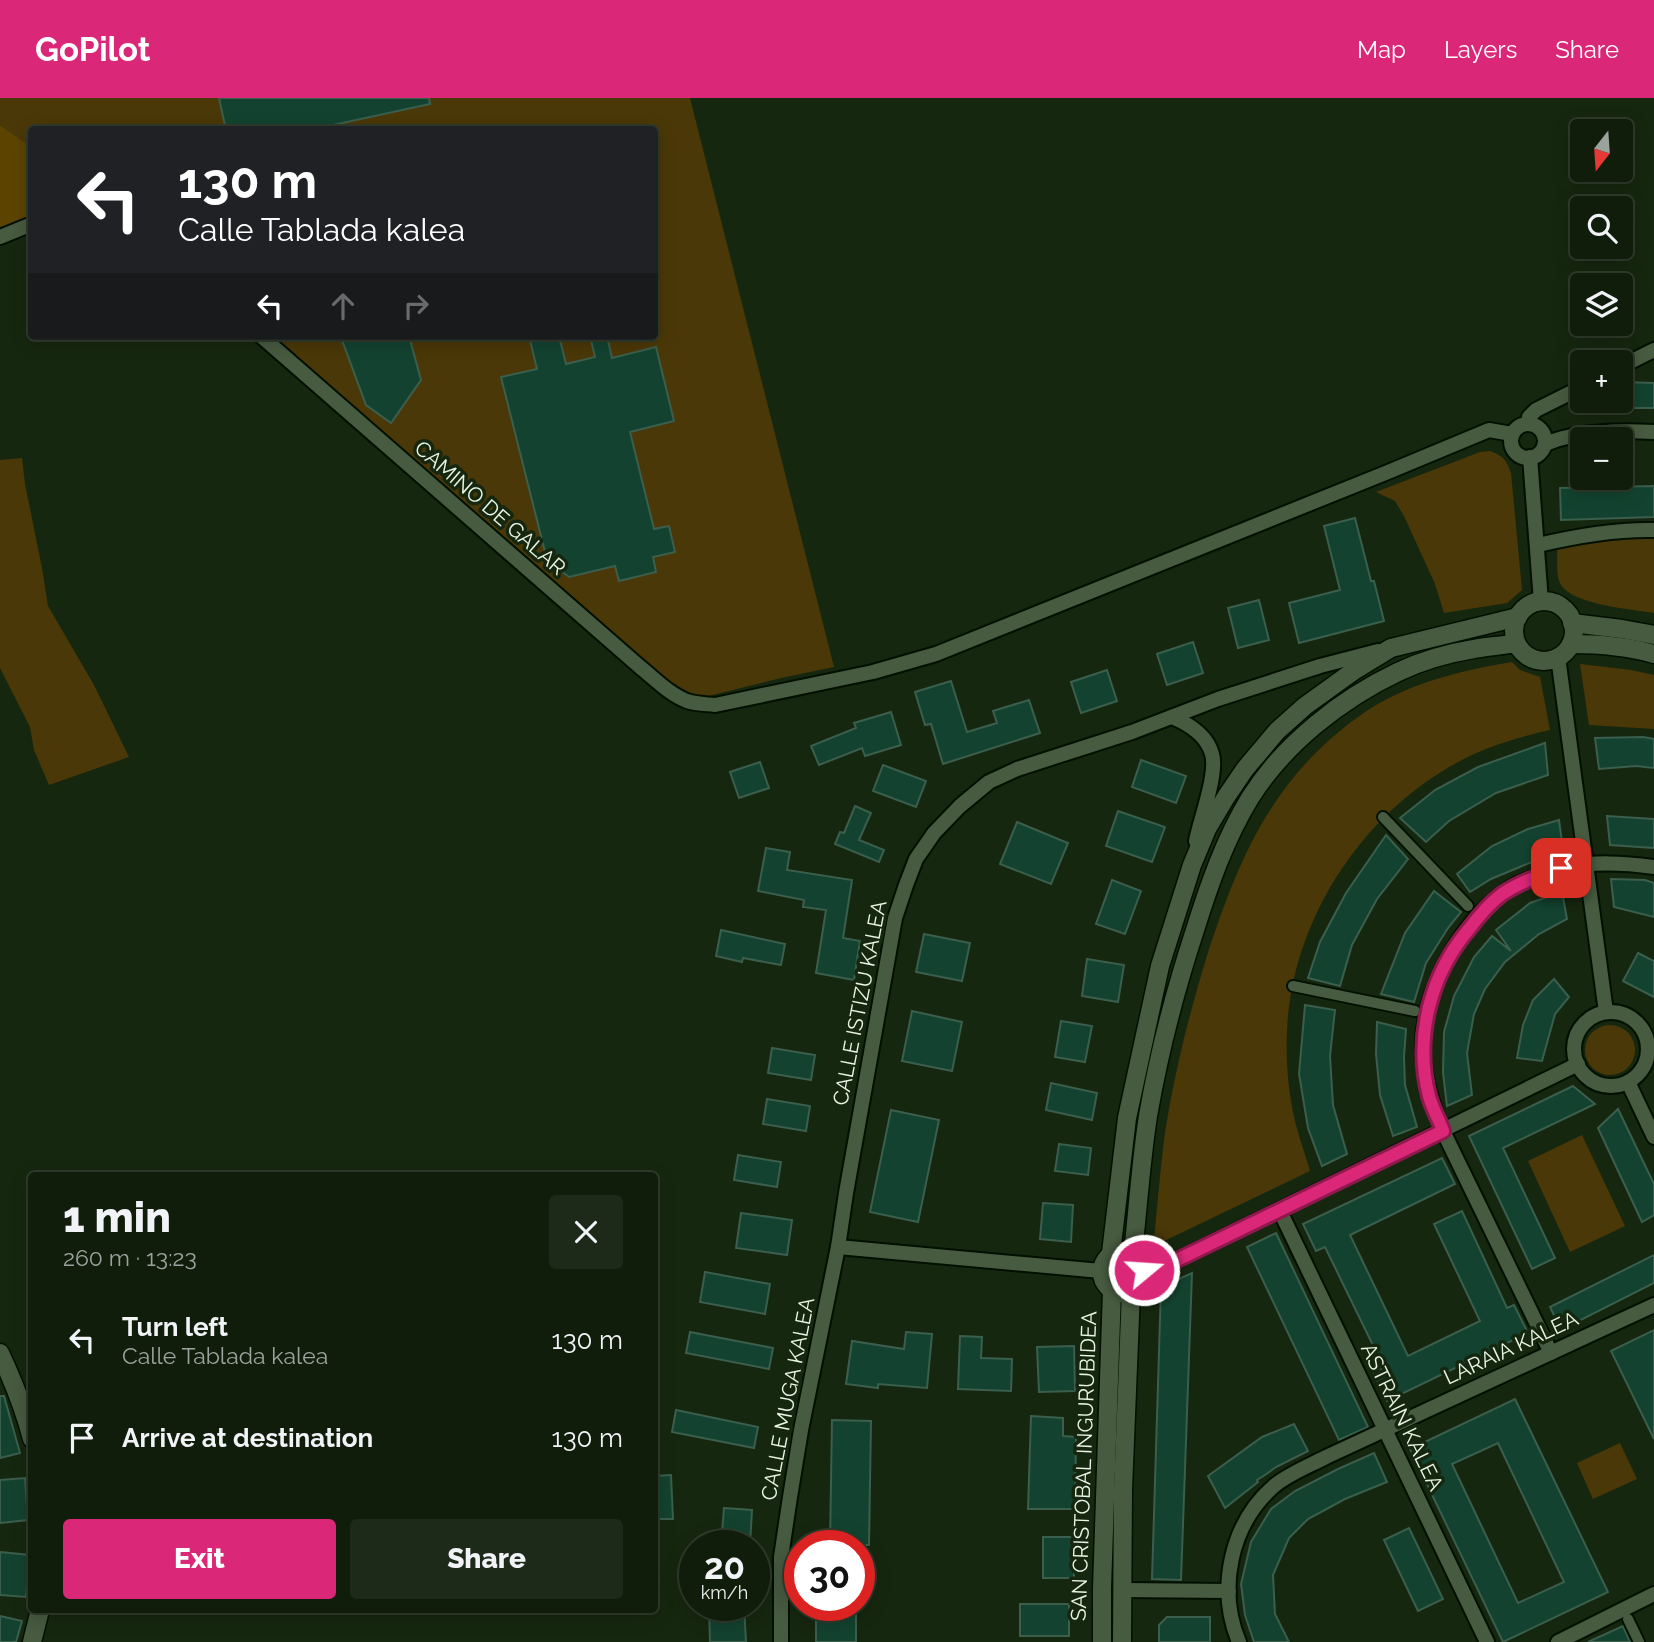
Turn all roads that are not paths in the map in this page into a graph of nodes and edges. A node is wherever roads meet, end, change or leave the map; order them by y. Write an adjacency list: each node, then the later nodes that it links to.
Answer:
1 (28, 226): 2 (street)
2 (0, 237)
3 (266, 340): 9 (street, CAMINO DE GALAR)
4 (1654, 350): 5 (street)
5 (1633, 361)
6 (1570, 393): 7 (street)
7 (1528, 424): 9 (street); 10 (street)
8 (1654, 432): 10 (street)
9 (1512, 434): 11 (street)
10 (1545, 444): 11 (street)
11 (1530, 457): 13 (street)
12 (1654, 530): 13 (street)
13 (1538, 545): 14 (street)
14 (1541, 601): 15 (street); 16 (street)
15 (1518, 617): 18 (street); 19 (street)
16 (1573, 624): 17 (street); 20 (street)
17 (1654, 635)
18 (1516, 643): 20 (street); 38 (street)
19 (1391, 648): 22 (street, CALLE ISTIZU KALEA); 25 (street)
20 (1564, 651): 21 (street); 24 (street)
21 (1654, 654)
22 (1172, 717): 25 (street); 37 (street, CALLE ISTIZU KALEA)
23 (1383, 817): 27 (street)
24 (1587, 864): 26 (street); 30 (street); 34 (street)
25 (1192, 865): 39 (street)
26 (1654, 867)
27 (1468, 906)
28 (1293, 986): 29 (street)
29 (1416, 1011)
30 (1606, 1012): 31 (street); 32 (street)
31 (1650, 1031): 33 (street)
32 (1577, 1064): 33 (street); 34 (street)
33 (1628, 1082): 35 (street)
34 (1443, 1131): 36 (street); 46 (street)
35 (1654, 1137)
36 (1280, 1211): 40 (street); 48 (street, ASTRAIN KALEA)
37 (838, 1247): 41 (street); 55 (street, CALLE MUGA KALEA)
38 (1133, 1253): 39 (street); 40 (street)
39 (1111, 1254): 41 (street)
40 (1144, 1270): 43 (street)
41 (1101, 1271): 42 (street)
42 (1112, 1290): 43 (street); 56 (street, SAN CRISTOBAL INGURUBIDEA)
43 (1131, 1292): 49 (street, SAN CRISTOBAL INGURUBIDEA)
44 (1654, 1305): 46 (street, LARAIA KALEA)
45 (0, 1353): 47 (street)
46 (1551, 1353): 48 (street, LARAIA KALEA)
47 (28, 1424)
48 (1385, 1430): 50 (street, LARAIA KALEA); 59 (street, ASTRAIN KALEA)
49 (1122, 1590): 50 (street); 57 (street, SAN CRISTOBAL INGURUBIDEA)
50 (1229, 1591): 58 (street, LARAIA KALEA)
51 (1654, 1594): 60 (street)
52 (39, 1613): 54 (street)
53 (1628, 1619): 61 (street)
54 (32, 1642)
55 (781, 1642)
56 (1102, 1642)
57 (1122, 1642)
58 (1239, 1642)
59 (1487, 1642)
60 (1558, 1642)
61 (1639, 1642)

